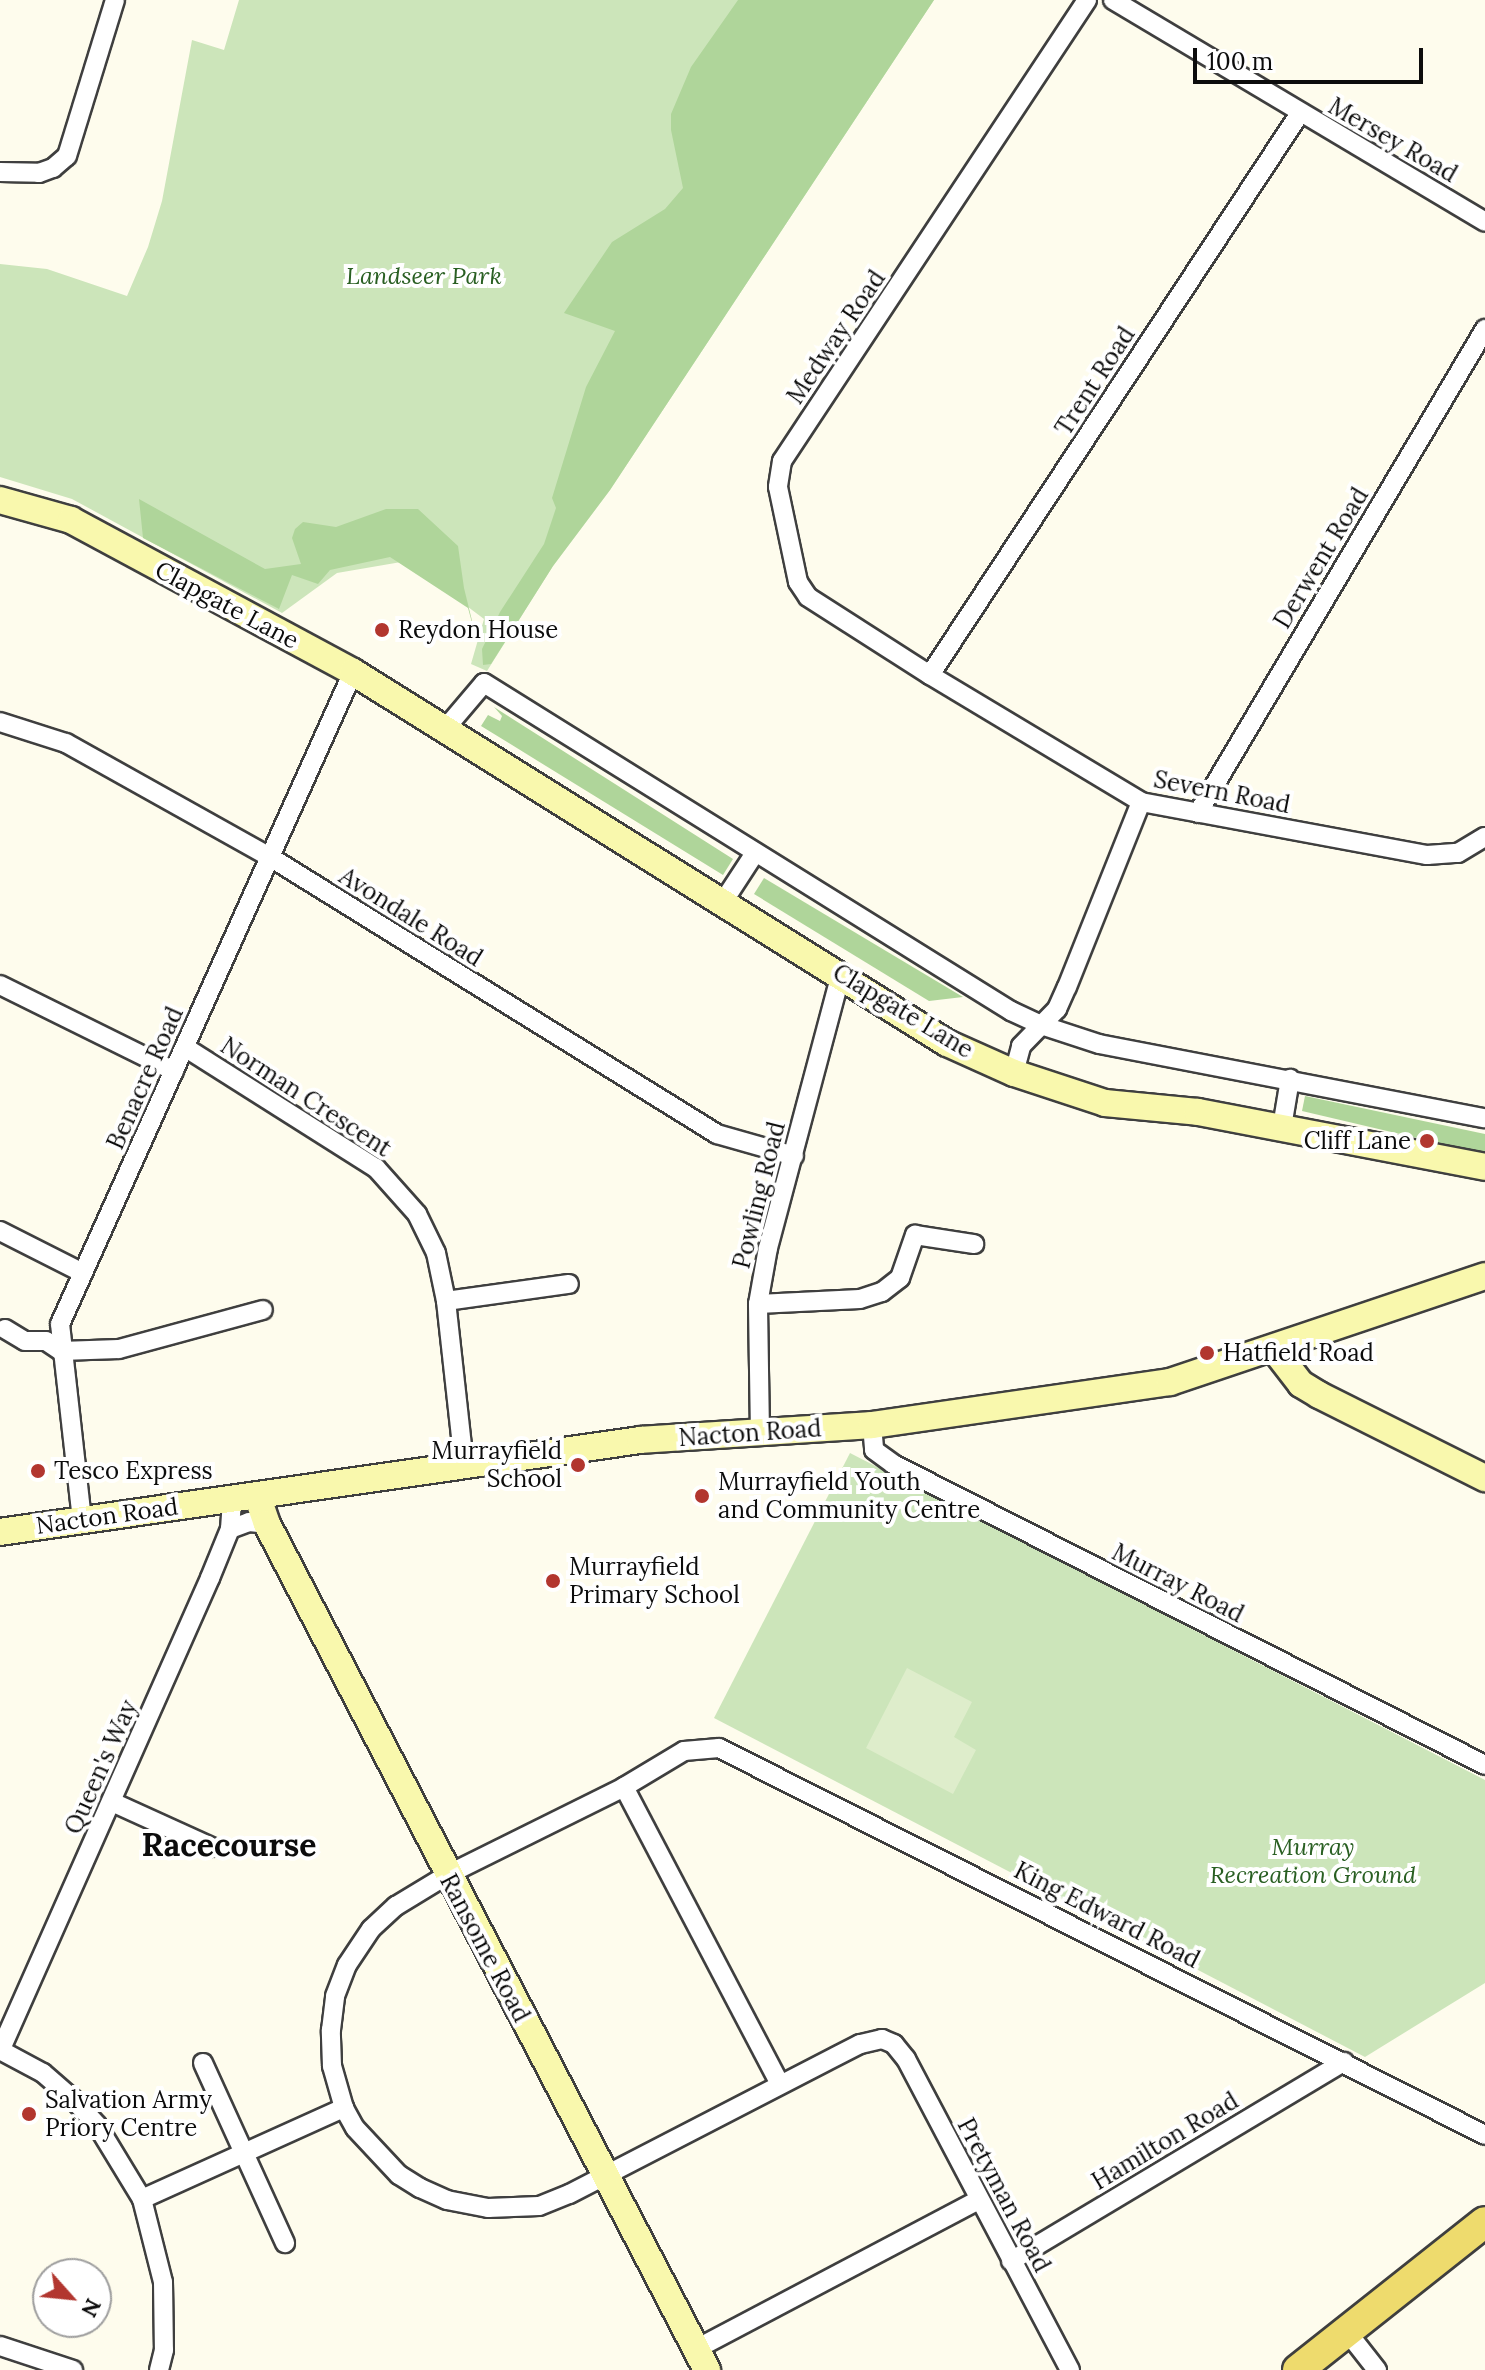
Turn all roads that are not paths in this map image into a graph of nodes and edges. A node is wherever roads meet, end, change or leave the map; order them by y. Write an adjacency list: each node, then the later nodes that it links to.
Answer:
1 (115, 0): 5 (street)
2 (1087, 0): 10 (street, Medway Road)
3 (1113, 0): 4 (street, Mersey Road)
4 (1300, 113): 6 (street, Mersey Road); 10 (street, Trent Road)
5 (0, 172)
6 (1485, 222)
7 (1485, 329): 14 (street, Derwent Road)
8 (0, 500): 9 (street, Clapgate Lane)
9 (353, 672): 12 (street, Clapgate Lane); 17 (street, Benacre Road)
10 (930, 675): 13 (street, Severn Road)
11 (0, 722): 17 (street, Avondale Road)
12 (445, 729): 16 (street); 18 (street, Clapgate Lane)
13 (1141, 802): 14 (street, Severn Road); 21 (street)
14 (1198, 813): 15 (street, Severn Road)
15 (1485, 837)
16 (755, 853): 18 (street); 21 (street)
17 (270, 857): 22 (street, Benacre Road); 28 (street, Avondale Road)
18 (723, 902): 19 (street, Clapgate Lane)
19 (841, 974): 24 (street, Clapgate Lane); 28 (street, Powling Road)
20 (0, 985): 23 (street)
21 (1041, 1025): 24 (street); 25 (street)
22 (186, 1048): 23 (street, Benacre Road); 35 (street, Norman Crescent)
23 (174, 1071): 32 (street, Benacre Road)
24 (1014, 1073): 27 (street, Clapgate Lane)
25 (1290, 1079): 26 (street); 27 (street)
26 (1485, 1118)
27 (1282, 1127): 29 (street, Clapgate Lane)
28 (794, 1156): 36 (street, Powling Road)
29 (1485, 1167)
30 (0, 1231): 32 (street)
31 (974, 1244): 36 (street)
32 (83, 1273): 40 (street, Benacre Road)
33 (1485, 1276): 39 (street, Nacton Road)
34 (569, 1284): 35 (street)
35 (446, 1301): 43 (street, Norman Crescent)
36 (758, 1304): 42 (street, Powling Road)
37 (263, 1310): 40 (street)
38 (5, 1329): 40 (street)
39 (1274, 1349): 41 (street, Nacton Road); 44 (street)
40 (61, 1351): 46 (street, Benacre Road)
41 (872, 1425): 42 (street, Nacton Road); 50 (street, Murray Road)
42 (760, 1433): 43 (street, Nacton Road)
43 (464, 1464): 45 (street, Nacton Road)
44 (1485, 1478)
45 (245, 1497): 46 (street, Nacton Road); 47 (street, Ransome Road); 48 (street, Queen's Way)
46 (82, 1520): 49 (street, Nacton Road)
47 (267, 1524): 48 (street); 54 (street, Ransome Road)
48 (230, 1529): 52 (street, Queen's Way)
49 (0, 1532)
50 (1485, 1765)
51 (624, 1787): 54 (street); 56 (street, King Edward Road); 58 (street)
52 (112, 1802): 53 (street); 55 (street, Queen's Way)
53 (211, 1847)
54 (447, 1875): 59 (street); 62 (street, Ransome Road)
55 (0, 2050): 63 (street)
56 (1344, 2062): 60 (street, King Edward Road); 67 (street, Hamilton Road)
57 (203, 2063): 61 (street)
58 (780, 2084): 62 (street); 64 (street, Pretyman Road)
59 (344, 2108): 61 (street); 62 (street)
60 (1485, 2135)
61 (244, 2153): 63 (street); 66 (street)
62 (604, 2174): 70 (street, Ransome Road)
63 (142, 2199): 72 (street)
64 (979, 2200): 67 (street, Pretyman Road); 70 (street)
65 (1485, 2222): 68 (main road)
66 (285, 2243)
67 (1011, 2261): 73 (street, Pretyman Road)
68 (1348, 2333): 74 (main road); 75 (street)
69 (0, 2346): 71 (street)
70 (701, 2360)
71 (73, 2370)
72 (159, 2370)
73 (1070, 2370)
74 (1298, 2370)
75 (1377, 2370)

